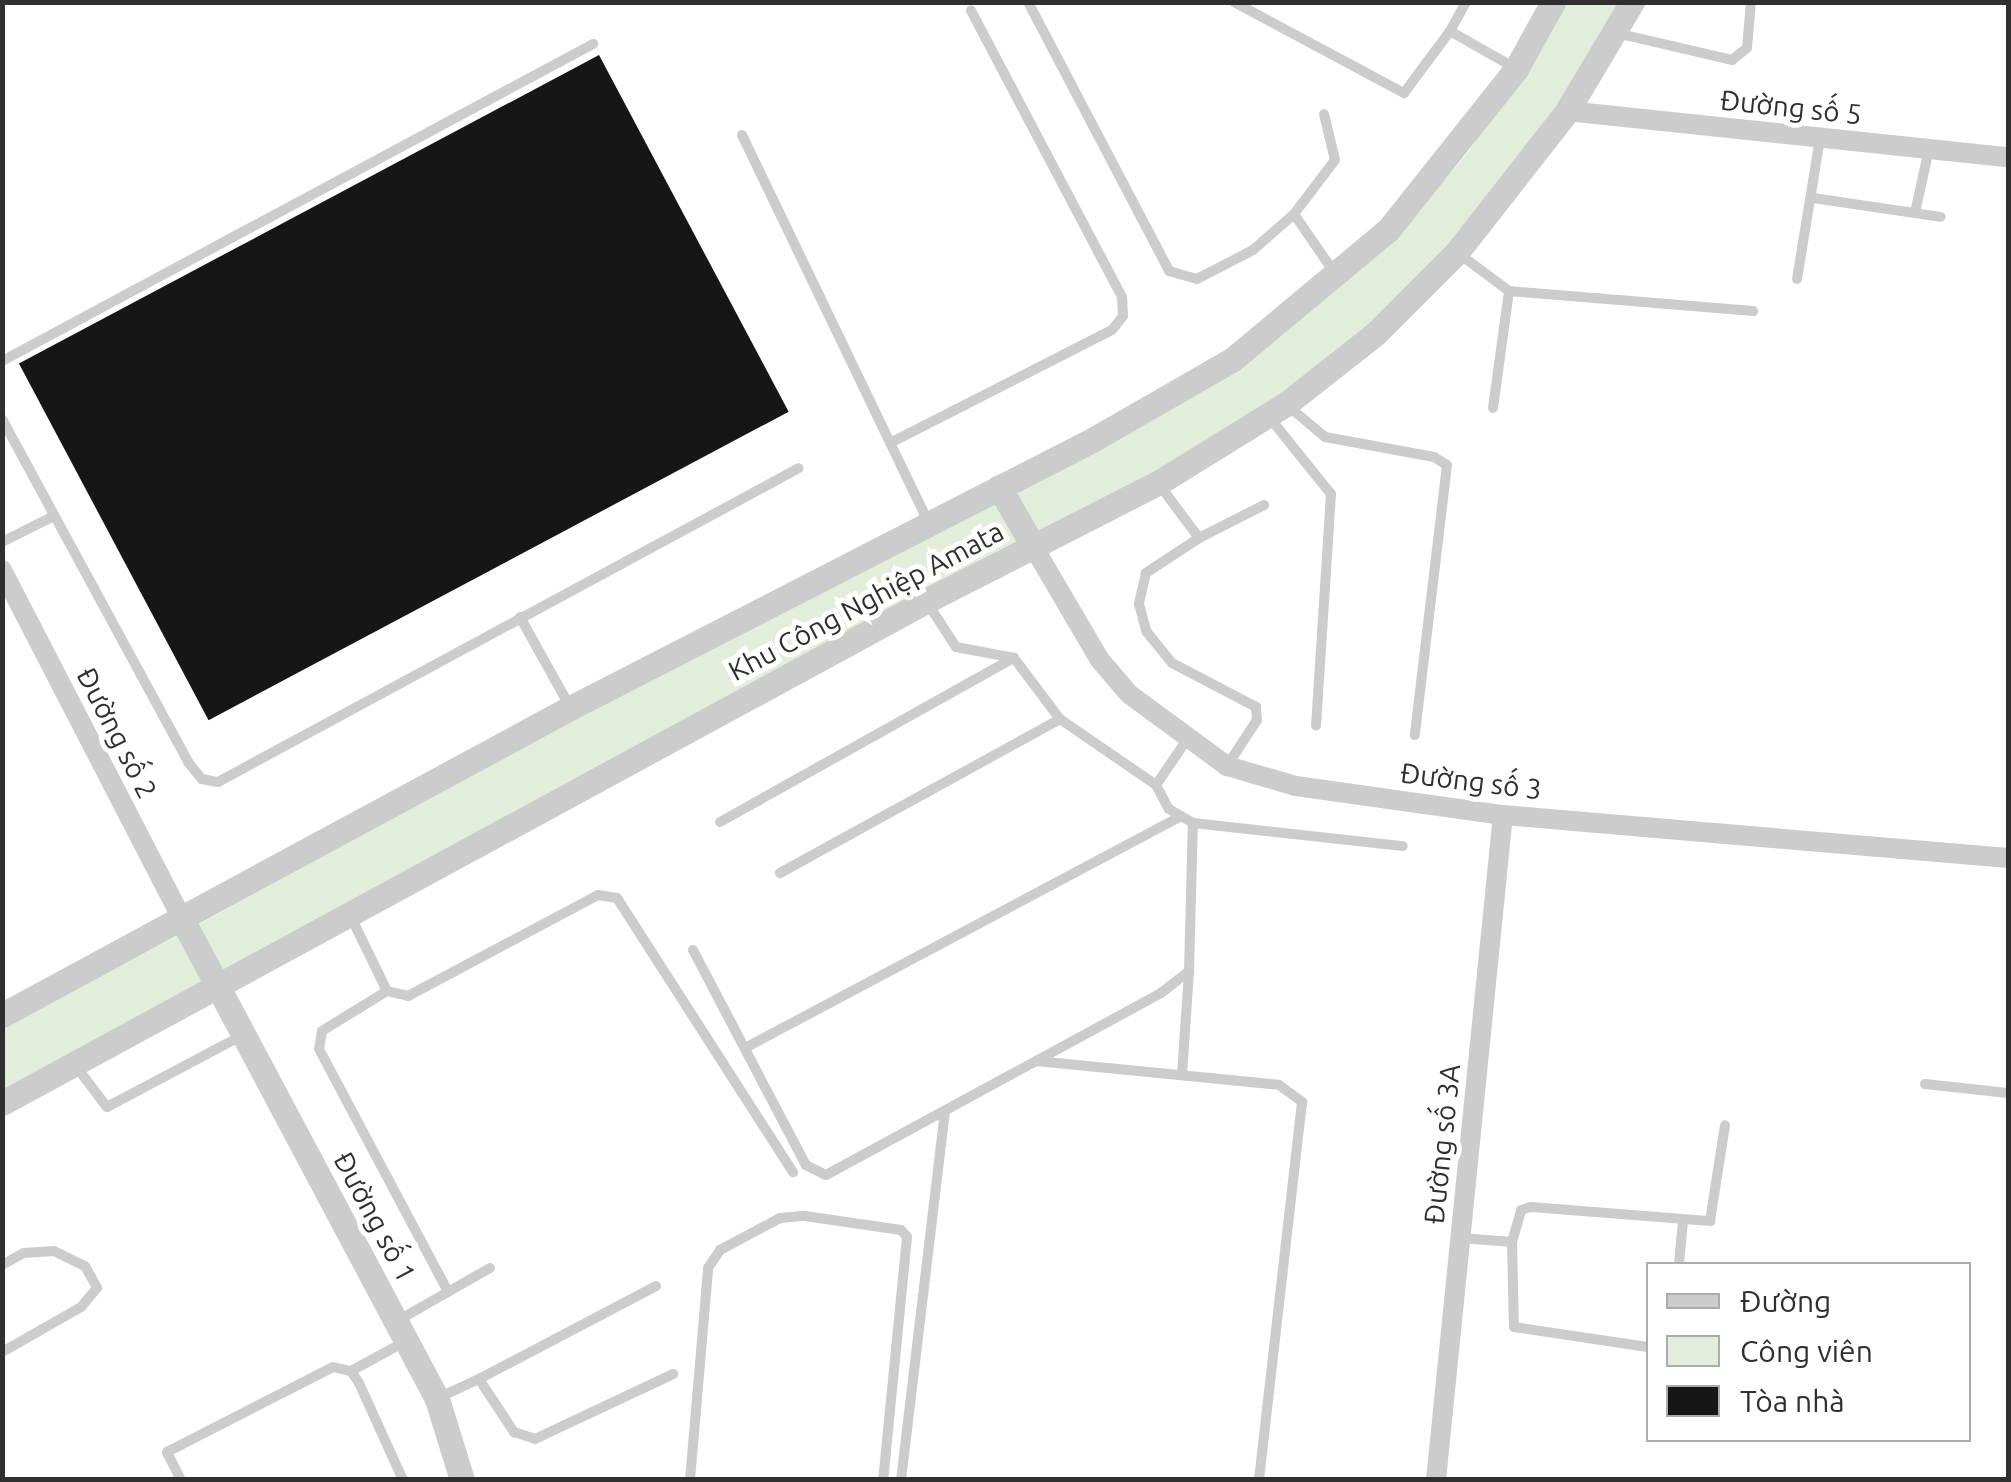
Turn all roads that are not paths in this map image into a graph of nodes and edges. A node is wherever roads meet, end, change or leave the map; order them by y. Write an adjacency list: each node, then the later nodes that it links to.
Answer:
1 (1028, 2): 20 (lane)
2 (1234, 2): 8 (lane)
3 (1466, 2): 8 (lane)
4 (1553, 2): 11 (street, Khu Công Nghiệp Amata)
5 (1632, 2): 9 (street, Khu Công Nghiệp Amata)
6 (1751, 2): 9 (lane)
7 (970, 10): 31 (lane)
8 (1450, 31): 11 (lane)
9 (1616, 33): 12 (street, Khu Công Nghiệp Amata)
10 (593, 44): 27 (lane)
11 (1516, 68): 23 (street, Khu Công Nghiệp Amata)
12 (1567, 111): 15 (street, Đường số 5); 22 (street, Khu Công Nghiệp Amata)
13 (1324, 114): 20 (lane)
14 (742, 136): 31 (lane)
15 (1820, 137): 16 (street, Đường số 5); 18 (lane)
16 (1929, 148): 17 (street, Đường số 5); 19 (lane)
17 (2008, 157)
18 (1812, 198): 19 (lane); 24 (lane)
19 (1916, 208): 21 (lane)
20 (1294, 214): 23 (lane)
21 (1941, 217)
22 (1457, 252): 25 (lane); 29 (street, Khu Công Nghiệp Amata)
23 (1337, 275): 34 (street, Khu Công Nghiệp Amata)
24 (1797, 279)
25 (1509, 290): 26 (lane); 28 (lane)
26 (1753, 312)
27 (2, 361)
28 (1493, 408)
29 (1277, 411): 33 (street, Khu Công Nghiệp Amata); 47 (lane); 48 (lane)
30 (2, 419): 36 (lane)
31 (890, 443): 37 (lane)
32 (799, 468): 43 (lane)
33 (1158, 482): 38 (lane); 40 (street, Khu Công Nghiệp Amata)
34 (999, 488): 37 (street, Khu Công Nghiệp Amata); 40 (street)
35 (1264, 505): 38 (lane)
36 (54, 516): 39 (lane); 43 (lane)
37 (928, 521): 45 (street, Khu Công Nghiệp Amata)
38 (1199, 538): 50 (lane)
39 (2, 542)
40 (1033, 546): 42 (street, Khu Công Nghiệp Amata); 49 (street, Đường số 3)
41 (2, 570): 60 (street, Đường số 2)
42 (926, 601): 44 (lane); 59 (street, Khu Công Nghiệp Amata)
43 (520, 617): 45 (lane)
44 (1014, 658): 46 (lane); 54 (lane)
45 (570, 708): 60 (street, Khu Công Nghiệp Amata)
46 (1060, 720): 51 (lane); 58 (lane)
47 (1316, 726)
48 (1415, 735)
49 (1186, 741): 50 (street, Đường số 3); 51 (lane)
50 (1227, 766): 52 (street, Đường số 3)
51 (1156, 785): 53 (lane)
52 (1503, 815): 57 (street, Đường số 3); 78 (street, Đường số 3A)
53 (1182, 816): 55 (lane); 67 (lane)
54 (720, 822)
55 (1193, 823): 56 (lane); 62 (lane)
56 (1403, 846)
57 (2008, 858)
58 (780, 872)
59 (351, 916): 63 (street, Khu Công Nghiệp Amata); 64 (lane)
60 (183, 921): 63 (street, Đường số 1); 65 (street, Khu Công Nghiệp Amata)
61 (693, 950): 67 (lane)
62 (1189, 972): 68 (lane); 70 (lane)
63 (223, 987): 66 (street, Đường số 1); 69 (street, Khu Công Nghiệp Amata)
64 (387, 991): 76 (lane); 84 (lane)
65 (2, 1015)
66 (246, 1033): 69 (lane); 85 (street, Đường số 1)
67 (744, 1048): 74 (lane)
68 (1035, 1061): 70 (lane); 74 (lane)
69 (74, 1064): 73 (street, Khu Công Nghiệp Amata)
70 (1182, 1075): 98 (lane)
71 (1926, 1084): 72 (lane)
72 (2008, 1094)
73 (2, 1103)
74 (945, 1110): 97 (lane)
75 (1725, 1125): 77 (lane)
76 (793, 1172)
77 (1682, 1221): 79 (lane); 80 (lane)
78 (1460, 1238): 79 (lane); 99 (street, Đường số 3A)
79 (1512, 1242): 86 (lane)
80 (1678, 1262)
81 (2, 1264): 87 (lane)
82 (490, 1268): 84 (lane)
83 (656, 1286): 90 (lane)
84 (448, 1292): 85 (lane)
85 (402, 1332): 88 (lane); 91 (street, Đường số 1)
86 (1646, 1348)
87 (2, 1352)
88 (350, 1372): 92 (lane); 93 (lane)
89 (673, 1374): 90 (lane)
90 (479, 1379): 91 (lane)
91 (437, 1399): 94 (street, Đường số 1)
92 (182, 1480)
93 (404, 1480)
94 (462, 1480)
95 (690, 1480): 96 (lane)
96 (882, 1480)
97 (901, 1480)
98 (1260, 1480)
99 (1436, 1480)

